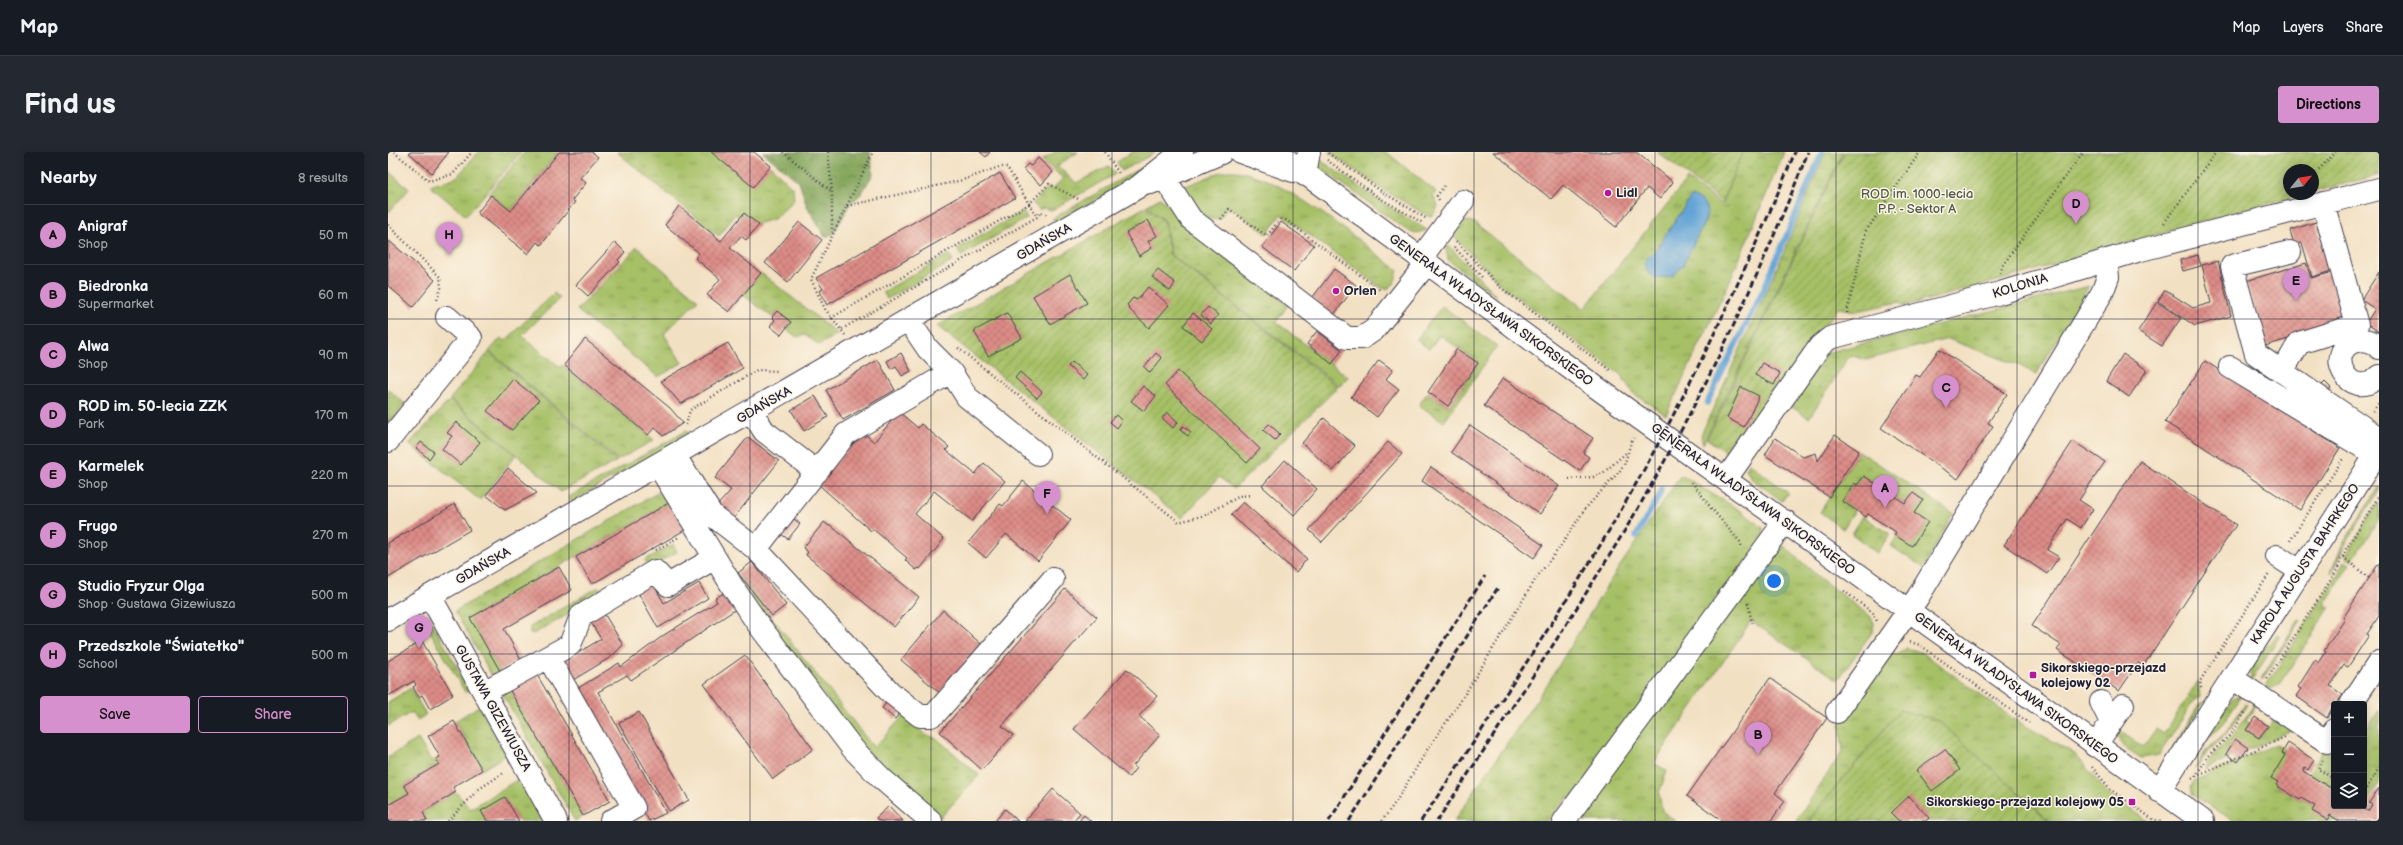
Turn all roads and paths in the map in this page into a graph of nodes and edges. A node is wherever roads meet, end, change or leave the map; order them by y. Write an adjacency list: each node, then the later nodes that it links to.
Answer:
1 (394, 152): 2 (path)
2 (472, 152)
3 (783, 152): 22 (path)
4 (828, 152): 22 (path)
5 (873, 152): 29 (path)
6 (1105, 152): 18 (path)
7 (1182, 152): 18 (street, GDAŃSKA)
8 (1226, 152): 17 (street, GENERAŁA WŁADYSŁAWA SIKORSKIEGO); 19 (street, GDAŃSKA)
9 (1276, 152): 17 (street, GENERAŁA WŁADYSŁAWA SIKORSKIEGO)
10 (1309, 152): 17 (street)
11 (1326, 152): 35 (path)
12 (1920, 152): 42 (path)
13 (2083, 152): 40 (path)
14 (2216, 152): 34 (path)
15 (2336, 152): 16 (path)
16 (2319, 169)
17 (1306, 175): 39 (street, GENERAŁA WŁADYSŁAWA SIKORSKIEGO)
18 (1129, 178): 19 (street, GDAŃSKA); 20 (path); 45 (street, GDAŃSKA)
19 (1165, 179): 39 (street)
20 (1114, 180)
21 (2379, 189): 27 (street, KOLONIA)
22 (832, 191): 36 (path)
23 (1086, 195): 24 (path)
24 (1079, 199): 26 (path); 28 (path)
25 (1463, 201): 35 (street)
26 (1073, 202)
27 (2323, 203): 38 (street, KOLONIA); 50 (street)
28 (1029, 204): 29 (path); 31 (path); 44 (path)
29 (847, 207): 36 (path)
30 (1055, 212): 31 (path)
31 (1037, 217): 44 (path)
32 (1216, 221): 41 (path)
33 (388, 225): 43 (path)
34 (2162, 225)
35 (1442, 229): 39 (street); 51 (path)
36 (832, 232): 44 (path)
37 (2290, 252): 50 (street)
38 (2106, 260): 66 (street, KOLONIA); 79 (street)
39 (1424, 261): 66 (street, GENERAŁA WŁADYSŁAWA SIKORSKIEGO)
40 (1999, 276)
41 (1387, 291)
42 (1848, 310)
43 (441, 312): 58 (street)
44 (831, 318)
45 (909, 321): 49 (street); 56 (street, GDAŃSKA)
46 (954, 345): 67 (path)
47 (2379, 348): 53 (street)
48 (2230, 367): 59 (street)
49 (951, 372): 61 (street); 63 (street)
50 (2282, 372): 55 (street)
51 (1613, 373)
52 (2379, 376): 53 (street)
53 (2350, 381): 55 (street)
54 (2379, 403): 59 (path)
55 (2334, 407): 59 (street)
56 (752, 412): 62 (street, GDAŃSKA); 63 (street)
57 (1635, 437): 60 (path)
58 (388, 442)
59 (2370, 442): 71 (path); 74 (street, KAROLA AUGUSTA BAHRKEGO)
60 (1627, 453): 64 (path); 108 (path)
61 (1038, 454)
62 (666, 460): 70 (street); 73 (street); 78 (street, GDAŃSKA)
63 (817, 472): 70 (street)
64 (1569, 479)
65 (1690, 479): 77 (path)
66 (1726, 479): 69 (street, GENERAŁA WŁADYSŁAWA SIKORSKIEGO)
67 (1251, 495)
68 (2379, 496): 72 (path)
69 (1785, 521): 77 (street); 79 (street, GENERAŁA WŁADYSŁAWA SIKORSKIEGO)
70 (756, 549): 76 (street)
71 (2278, 557): 74 (street); 86 (path)
72 (2343, 557): 75 (path); 88 (path)
73 (715, 558): 83 (street); 107 (street)
74 (2300, 571): 85 (street, KAROLA AUGUSTA BAHRKEGO)
75 (2370, 578)
76 (1053, 579)
77 (1744, 579): 81 (path); 109 (street)
78 (430, 596): 80 (street, GDAŃSKA); 87 (street, GUSTAWA GIZEWIUSZA)
79 (1908, 610): 82 (street); 97 (street, GENERAŁA WŁADYSŁAWA SIKORSKIEGO)
80 (388, 620)
81 (1752, 622)
82 (1887, 640): 92 (street); 94 (path)
83 (548, 657): 87 (street); 106 (street)
84 (2379, 662): 89 (street)
85 (2232, 678): 88 (street); 103 (street, KAROLA AUGUSTA BAHRKEGO)
86 (2202, 690)
87 (484, 692): 105 (street, GUSTAWA GIZEWIUSZA)
88 (2264, 700): 95 (street); 101 (path)
89 (2353, 701)
90 (2101, 702): 93 (street)
91 (2123, 704): 93 (street)
92 (1837, 712)
93 (2111, 722): 97 (street)
94 (2036, 727)
95 (2306, 727): 96 (street); 101 (path)
96 (2331, 734)
97 (2091, 754): 103 (street, GENERAŁA WŁADYSŁAWA SIKORSKIEGO); 110 (path)
98 (502, 767): 104 (path)
99 (2379, 768): 102 (path)
100 (2192, 774): 101 (path)
101 (2196, 777)
102 (2367, 787)
103 (2159, 791): 111 (street, GENERAŁA WŁADYSŁAWA SIKORSKIEGO)
104 (448, 821)
105 (556, 821)
106 (611, 821)
107 (931, 821)
108 (1382, 821)
109 (1564, 821)
110 (2161, 821)
111 (2203, 821)

